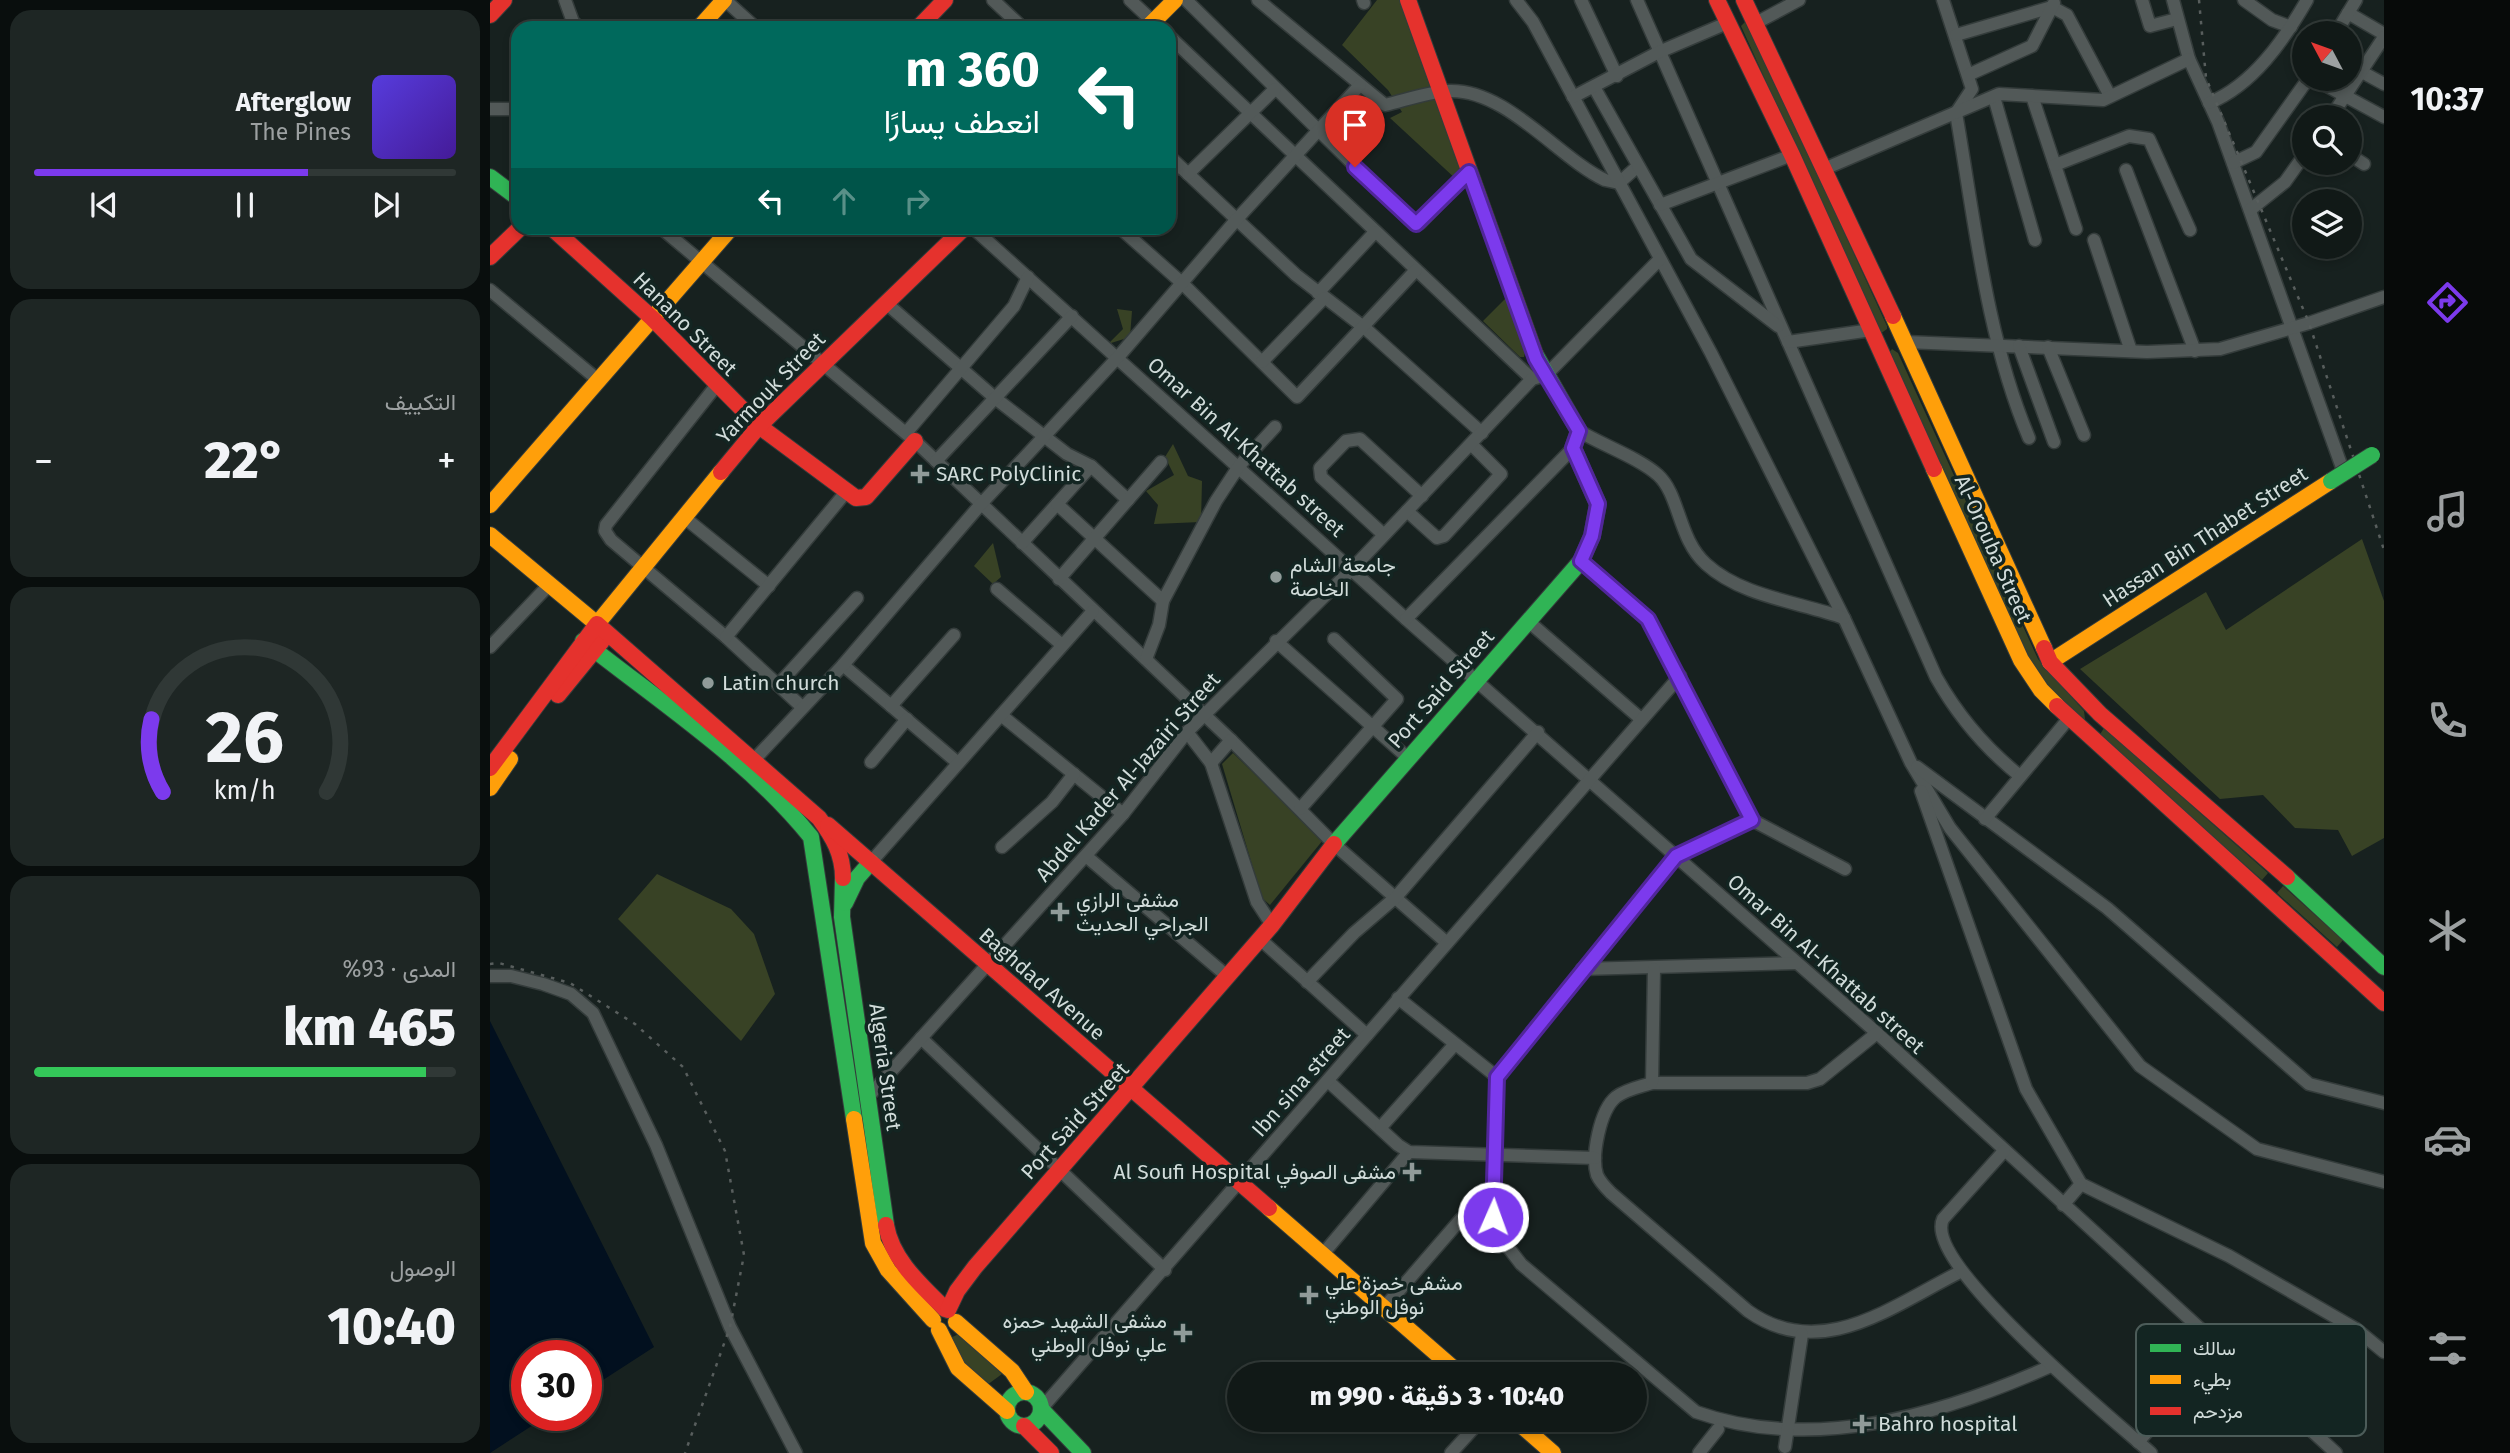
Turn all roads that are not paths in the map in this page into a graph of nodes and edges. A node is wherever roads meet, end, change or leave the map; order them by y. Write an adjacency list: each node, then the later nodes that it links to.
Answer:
1 (504, 0): 25 (main road)
2 (725, 0): 28 (main road); 29 (street)
3 (944, 0): 30 (main road)
4 (993, 0): 31 (street)
5 (1130, 0): 32 (street)
6 (1175, 0): 33 (main road)
7 (1186, 0): 48 (street)
8 (1258, 0): 46 (street)
9 (1408, 0): 52 (main road)
10 (1516, 0): 55 (street)
11 (1581, 0): 44 (street)
12 (1637, 0): 40 (street)
13 (1717, 0): 35 (main road, Al-Orouba Street)
14 (1799, 0): 23 (street)
15 (2142, 0): 26 (street)
16 (2173, 0): 26 (street)
17 (2307, 0): 36 (street)
18 (2356, 0): 24 (street)
19 (1947, 1): 37 (street)
20 (568, 2): 27 (street)
21 (2250, 2): 36 (street)
22 (2054, 4): 37 (street); 43 (street); 54 (street)
23 (1749, 11): 35 (main road); 72 (main road, Al-Orouba Street)
24 (2348, 13): 34 (street); 38 (street)
25 (490, 15)
26 (2178, 19): 41 (street)
27 (573, 21)
28 (706, 21)
29 (748, 21)
30 (924, 21)
31 (1016, 21)
32 (1149, 21)
33 (1158, 21)
34 (2343, 21)
35 (1727, 23): 40 (street); 67 (main road, Al-Orouba Street)
36 (2291, 27): 58 (street)
37 (1956, 35): 43 (street)
38 (2384, 36): 42 (street)
39 (1176, 43): 62 (street)
40 (1659, 52): 44 (street); 78 (street)
41 (2189, 60): 54 (street); 58 (street)
42 (2362, 72): 45 (street)
43 (1968, 75): 63 (street)
44 (1617, 76): 47 (street)
45 (2384, 84)
46 (1360, 85): 52 (street); 65 (street)
47 (1594, 87): 55 (street); 71 (street)
48 (1275, 89): 62 (street); 65 (street)
49 (2302, 91): 68 (street)
50 (2332, 91): 57 (street)
51 (2349, 91): 57 (street)
52 (1440, 92): 74 (main road); 77 (street)
53 (2032, 96): 54 (street); 56 (street); 70 (street)
54 (2110, 96)
55 (1573, 97): 77 (street)
56 (1994, 97): 63 (street); 93 (street)
57 (2344, 98): 59 (street); 64 (street)
58 (2209, 103): 68 (street)
59 (2339, 105)
60 (490, 109): 61 (street)
61 (511, 109)
62 (1251, 113): 66 (street); 69 (street)
63 (1956, 113): 72 (street); 113 (street)
64 (2384, 117)
65 (1317, 131): 66 (street); 74 (street)
66 (1295, 155): 82 (street); 85 (street)
67 (1792, 155): 78 (street); 110 (main road, Al-Orouba Street)
68 (2233, 163): 81 (street)
69 (1179, 165): 82 (street)
70 (2055, 165): 83 (street); 84 (street)
71 (1638, 166): 77 (street); 80 (street)
72 (1824, 169): 111 (main road, Al-Orouba Street)
73 (2126, 170): 118 (street)
74 (1469, 172): 123 (main road)
75 (2292, 172): 81 (street)
76 (490, 177): 79 (main road)
77 (1619, 183): 96 (street)
78 (1718, 184): 80 (street); 108 (street)
79 (511, 193)
80 (1660, 205): 108 (street)
81 (2250, 210): 109 (street)
82 (1237, 219): 100 (street); 102 (street)
83 (2076, 229)
84 (2190, 230)
85 (1375, 232): 98 (street); 102 (street)
86 (513, 235): 95 (main road)
87 (560, 235): 106 (main road, Hanano Street)
88 (670, 235): 97 (street)
89 (724, 235): 97 (main road)
90 (957, 235): 104 (main road, Yarmouk Street)
91 (981, 235): 99 (street, Omar Bin Al-Khattab street)
92 (1130, 235): 100 (street)
93 (2035, 240)
94 (2094, 240): 117 (street)
95 (490, 257)
96 (1660, 259): 123 (street, Abdel Kader Al-Jazairi Street); 166 (street)
97 (701, 260): 106 (main road); 120 (street)
98 (1416, 270): 107 (street); 123 (street)
99 (1028, 277): 105 (street, Omar Bin Al-Khattab street); 122 (street)
100 (1182, 283): 119 (street); 121 (street)
101 (490, 290): 124 (street)
102 (1321, 295): 107 (street); 121 (street)
103 (2384, 297): 109 (street)
104 (886, 303): 120 (main road, Yarmouk Street); 122 (street)
105 (1072, 316): 119 (street, Omar Bin Al-Khattab street); 126 (street)
106 (652, 318): 124 (main road); 125 (main road, Hanano Street)
107 (1363, 327): 121 (street); 130 (street)
108 (1782, 328): 112 (street)
109 (2293, 328): 118 (street); 143 (street)
110 (1871, 330): 112 (street); 116 (main road, Al-Orouba Street)
111 (1904, 339): 113 (street); 116 (main road); 178 (main road, Al-Orouba Street)
112 (1788, 342): 204 (street)
113 (1997, 344): 114 (street); 134 (street)
114 (2019, 346): 115 (street); 135 (street)
115 (2048, 347): 117 (street); 132 (street)
116 (1880, 350): 188 (main road, Al-Orouba Street)
117 (2131, 351): 118 (street)
118 (2195, 351)
119 (1119, 356): 131 (street); 142 (street, Omar Bin Al-Khattab street)
120 (823, 362): 127 (main road, Yarmouk Street); 133 (street)
121 (1262, 362)
122 (961, 368): 126 (street); 133 (street)
123 (1539, 377): 129 (main road); 130 (street, Abdel Kader Al-Jazairi Street)
124 (598, 380): 149 (main road)
125 (716, 386): 127 (main road, Hanano Street); 157 (street)
126 (995, 398): 131 (street); 139 (street)
127 (758, 426): 144 (main road, Hanano Street); 151 (main road, Yarmouk Street)
128 (1275, 426): 142 (street)
129 (1579, 431): 137 (main road); 166 (street)
130 (1482, 433): 136 (street, Abdel Kader Al-Jazairi Street)
131 (1044, 435): 141 (street); 148 (street)
132 (2084, 436)
133 (910, 437): 139 (street); 144 (main road)
134 (2029, 438)
135 (2054, 442)
136 (1471, 444): 145 (street, Abdel Kader Al-Jazairi Street); 150 (street)
137 (1573, 448): 156 (main road, Port Said Street); 167 (street)
138 (2378, 452): 143 (main road, Hassan Bin Thabet Street, bridge)
139 (936, 461): 148 (street)
140 (1161, 462): 146 (street)
141 (1091, 466): 146 (street); 147 (street)
142 (1239, 466): 158 (street, Omar Bin Al-Khattab street); 164 (street)
143 (2338, 477): 178 (main road, Hassan Bin Thabet Street)
144 (846, 492): 161 (street)
145 (1422, 496): 150 (street, Abdel Kader Al-Jazairi Street); 153 (street)
146 (1128, 500): 154 (street)
147 (1057, 503): 154 (street); 155 (street)
148 (981, 504): 155 (street); 179 (street)
149 (490, 505)
150 (1407, 511): 153 (street, Abdel Kader Al-Jazairi Street)
151 (685, 518): 157 (main road, Yarmouk Street); 161 (street)
152 (490, 535): 160 (main road, Baghdad Avenue)
153 (1384, 535): 158 (street, Abdel Kader Al-Jazairi Street)
154 (1095, 538): 159 (street); 164 (street)
155 (1021, 543): 159 (street)
156 (1581, 561): 168 (main road, Port Said Street); 180 (street)
157 (645, 568): 169 (main road, Yarmouk Street); 171 (street)
158 (1352, 569): 167 (street, Omar Bin Al-Khattab street); 173 (street, Abdel Kader Al-Jazairi Street)
159 (1059, 579): 165 (street)
160 (548, 586): 169 (main road, Baghdad Avenue); 176 (street)
161 (769, 586): 171 (street)
162 (998, 589): 175 (street)
163 (858, 598): 182 (street)
164 (1163, 601): 177 (street)
165 (1093, 611): 175 (street); 177 (street)
166 (1844, 618): 201 (street)
167 (1406, 619): 181 (street, Omar Bin Al-Khattab street)
168 (1528, 621): 181 (main road, Port Said Street); 190 (street)
169 (602, 628): 174 (main road, Yarmouk Street); 197 (main road, Baghdad Avenue)
170 (954, 635): 183 (street)
171 (726, 637): 182 (street)
172 (1334, 639): 191 (street)
173 (1276, 641): 187 (street, Abdel Kader Al-Jazairi Street); 191 (street)
174 (589, 645): 202 (main road); 206 (main road); 211 (main road, Baghdad Avenue)
175 (1062, 645): 186 (street)
176 (490, 647)
177 (1146, 659): 187 (street)
178 (2050, 662): 185 (main road, Al-Orouba Street)
179 (843, 665): 183 (street); 184 (street)
180 (1680, 676): 190 (street, Ibn sina street); 210 (street)
181 (1478, 681): 193 (street, Omar Bin Al-Khattab street); 196 (main road, Port Said Street)
182 (778, 685): 184 (street)
183 (891, 706): 189 (street)
184 (802, 707): 197 (street)
185 (2100, 714): 194 (main road); 218 (main road, Al-Orouba Street)
186 (1001, 715): 199 (street); 203 (street)
187 (1205, 715): 192 (street, Abdel Kader Al-Jazairi Street); 195 (street)
188 (2070, 717): 194 (main road, Al-Orouba Street); 204 (street)
189 (907, 719): 198 (street); 199 (street)
190 (1642, 719): 205 (street, Ibn sina street)
191 (1373, 727): 196 (street); 207 (street)
192 (1187, 732): 200 (street); 208 (street, Abdel Kader Al-Jazairi Street)
193 (1538, 732): 205 (street, Omar Bin Al-Khattab street); 220 (street)
194 (2084, 732): 219 (main road, Al-Orouba Street)
195 (1231, 740): 200 (street); 207 (street)
196 (1408, 758): 212 (main road, Port Said Street)
197 (753, 761): 211 (main road, Baghdad Avenue)
198 (871, 762)
199 (958, 763): 216 (street)
200 (1211, 763): 222 (street)
201 (1911, 763): 209 (street); 253 (street); 255 (street)
202 (490, 768)
203 (1074, 774): 208 (street); 213 (street)
204 (2020, 776): 209 (street)
205 (1589, 779): 215 (street, Omar Bin Al-Khattab street); 224 (street, Ibn sina street)
206 (490, 788)
207 (1300, 809): 212 (street)
208 (1123, 814): 214 (street, Abdel Kader Al-Jazairi Street)
209 (1985, 819): 245 (street)
210 (1752, 820): 215 (street); 217 (street)
211 (812, 822): 216 (main road, Baghdad Avenue); 221 (main road, Algeria Street); 246 (main road, Algeria Street)
212 (1335, 844): 220 (street); 222 (main road, Port Said Street)
213 (1002, 847)
214 (1086, 856): 226 (street, Abdel Kader Al-Jazairi Street); 231 (street)
215 (1676, 856): 225 (street, Omar Bin Al-Khattab street); 228 (street)
216 (871, 862): 221 (main road); 226 (main road, Baghdad Avenue)
217 (1845, 869)
218 (2280, 870): 219 (main road); 227 (main road, Al-Orouba Street)
219 (2260, 891): 233 (main road, Al-Orouba Street)
220 (1396, 897): 224 (street); 232 (street)
221 (842, 917): 244 (main road, Algeria Street)
222 (1272, 925): 223 (main road, Port Said Street)
223 (1260, 939): 231 (main road, Port Said Street); 232 (street)
224 (1447, 943): 234 (street, Ibn sina street)
225 (1797, 963): 229 (street); 236 (street, Omar Bin Al-Khattab street)
226 (987, 965): 238 (street, Abdel Kader Al-Jazairi Street); 243 (main road, Baghdad Avenue)
227 (2384, 967): 233 (main road)
228 (1582, 969): 229 (street); 240 (street)
229 (1654, 969): 242 (street)
230 (490, 976): 286 (street)
231 (1227, 976): 243 (main road, Port Said Street)
232 (1307, 982): 237 (street)
233 (2366, 987): 235 (main road, Al-Orouba Street)
234 (1398, 998): 237 (street, Ibn sina street); 239 (street)
235 (2384, 1003)
236 (1877, 1034): 242 (street); 248 (street, Omar Bin Al-Khattab street)
237 (1367, 1035): 241 (street, Ibn sina street)
238 (921, 1038): 244 (street, Abdel Kader Al-Jazairi Street); 252 (street)
239 (1455, 1044): 240 (street); 247 (street)
240 (1497, 1077): 250 (street)
241 (1328, 1081): 247 (street); 254 (street, Ibn sina street)
242 (1652, 1083): 251 (street)
243 (1132, 1089): 252 (main road, Port Said Street); 254 (main road, Baghdad Avenue)
244 (868, 1097): 246 (main road); 258 (main road, Algeria Street)
245 (2384, 1103)
246 (854, 1109): 258 (main road, Algeria Street)
247 (1381, 1127): 249 (street)
248 (2004, 1151): 256 (street, Omar Bin Al-Khattab street); 261 (street)
249 (1409, 1152): 250 (street); 259 (street)
250 (1495, 1154): 251 (street); 257 (street)
251 (1595, 1158): 266 (street)
252 (1059, 1170): 260 (street); 263 (main road, Port Said Street)
253 (2384, 1182)
254 (1239, 1184): 259 (main road, Baghdad Avenue); 260 (street, Ibn sina street)
255 (2081, 1184): 256 (street); 265 (street)
256 (2063, 1205): 264 (street, Omar Bin Al-Khattab street)
257 (1493, 1217): 262 (street); 275 (street)
258 (879, 1232): 263 (main road, Algeria Street)
259 (1322, 1255): 262 (main road, Baghdad Avenue)
260 (1164, 1270): 272 (street, Ibn sina street)
261 (1960, 1272): 266 (street); 270 (street)
262 (1383, 1309): 269 (main road, Baghdad Avenue)
263 (944, 1318): 271 (main road, Algeria Street); 273 (main road)
264 (2194, 1324)
265 (2347, 1324)
266 (1802, 1334): 284 (street)
267 (2366, 1337): 268 (street)
268 (2384, 1352)
269 (1447, 1362)
270 (2051, 1366): 276 (street); 282 (street)
271 (1026, 1392): 272 (main road); 273 (main road)
272 (1041, 1409): 274 (main road); 288 (main road)
273 (1007, 1411): 274 (main road)
274 (1024, 1426): 287 (main road)
275 (1718, 1429): 281 (street); 291 (street)
276 (1904, 1431)
277 (1470, 1432): 289 (street)
278 (1529, 1432): 290 (main road)
279 (2143, 1436): 282 (street)
280 (2317, 1436): 293 (street, Omar Bin Al-Khattab street)
281 (1751, 1440)
282 (2138, 1442): 292 (street)
283 (1768, 1444): 284 (street)
284 (1784, 1447): 285 (street)
285 (1801, 1449)
286 (796, 1453)
287 (1051, 1453)
288 (1083, 1453)
289 (1451, 1453)
290 (1553, 1453)
291 (1699, 1453)
292 (2151, 1453)
293 (2336, 1453)

